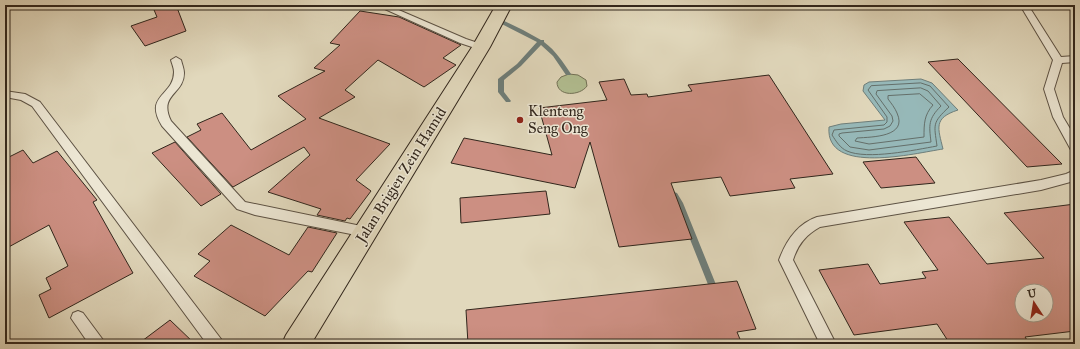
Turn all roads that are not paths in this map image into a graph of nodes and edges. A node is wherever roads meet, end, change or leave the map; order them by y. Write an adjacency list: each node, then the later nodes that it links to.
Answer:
1 (380, 5): 4 (lane)
2 (504, 5): 4 (main road, Jalan Brigjen Zein Hamid)
3 (1024, 5): 7 (lane)
4 (481, 47): 11 (main road, Jalan Brigjen Zein Hamid)
5 (1075, 59): 7 (lane)
6 (176, 60): 11 (lane)
7 (1058, 60): 9 (lane)
8 (5, 94): 14 (lane)
9 (1075, 147)
10 (1075, 174): 16 (lane)
11 (366, 232): 15 (main road, Jalan Brigjen Zein Hamid)
12 (78, 318): 13 (lane)
13 (98, 344)
14 (216, 344)
15 (296, 344)
16 (828, 344)

